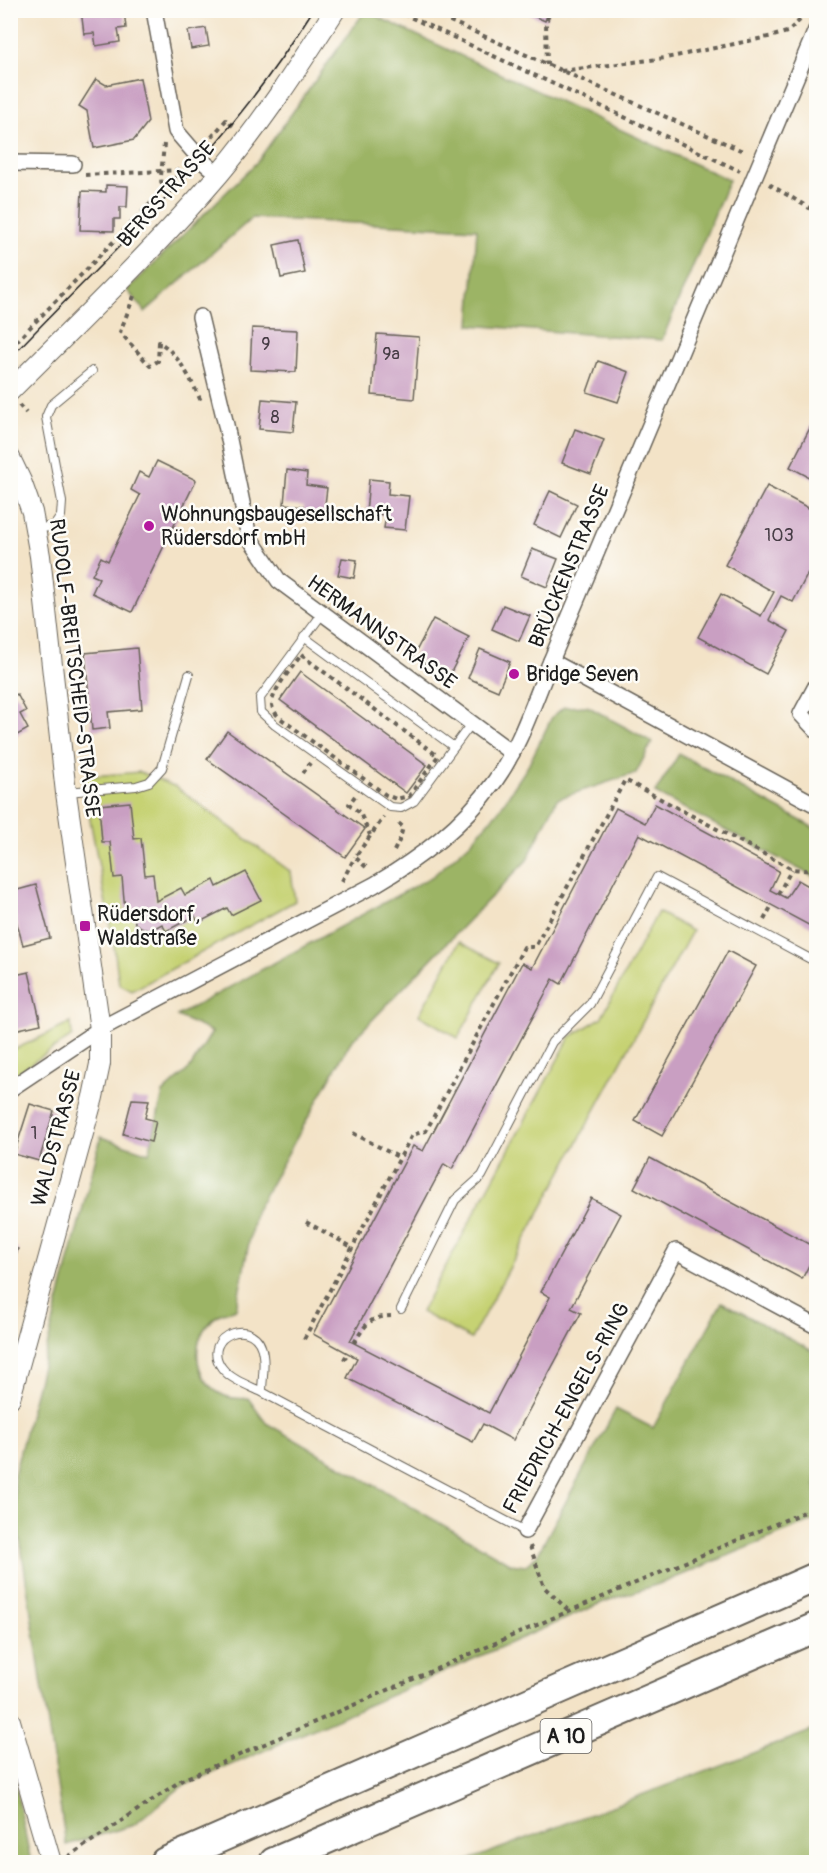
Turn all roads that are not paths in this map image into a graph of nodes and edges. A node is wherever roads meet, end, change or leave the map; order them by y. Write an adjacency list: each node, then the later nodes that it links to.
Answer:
1 (154, 10): 6 (street)
2 (335, 10): 6 (street, BERGSTRASSE)
3 (816, 30): 14 (street, BRÜCKENSTRASSE)
4 (10, 163): 5 (street)
5 (73, 164)
6 (218, 174): 9 (street, BERGSTRASSE)
7 (200, 317): 12 (street, HERMANNSTRASSE)
8 (92, 371): 11 (lane)
9 (10, 391)
10 (10, 458): 11 (street, RUDOLF-BREITSCHEID-STRASSE)
11 (36, 529): 21 (street, RUDOLF-BREITSCHEID-STRASSE)
12 (322, 614): 13 (lane); 17 (street, HERMANNSTRASSE)
13 (304, 637): 19 (lane); 19 (lane)
14 (551, 661): 20 (street, BRÜCKENSTRASSE); 22 (street)
15 (189, 675): 21 (lane)
16 (816, 686): 18 (street)
17 (471, 724): 19 (lane); 20 (street, HERMANNSTRASSE)
18 (816, 730)
19 (454, 747)
20 (512, 753): 24 (street, BRÜCKENSTRASSE)
21 (66, 793): 24 (street, RUDOLF-BREITSCHEID-STRASSE)
22 (816, 805)
23 (816, 962): 26 (lane)
24 (100, 1029): 25 (street, BRÜCKENSTRASSE); 29 (street, WALDSTRASSE)
25 (10, 1089)
26 (401, 1312)
27 (816, 1326): 30 (street, FRIEDRICH-ENGELS-RING)
28 (262, 1392): 28 (lane, FRIEDRICH-ENGELS-RING); 30 (lane, FRIEDRICH-ENGELS-RING)
29 (10, 1398)
30 (525, 1531)
31 (816, 1577): 35 (highway, A 10)
32 (816, 1627): 36 (highway, A 10)
33 (10, 1721): 34 (street)
34 (57, 1862)
35 (165, 1863)
36 (274, 1863)

